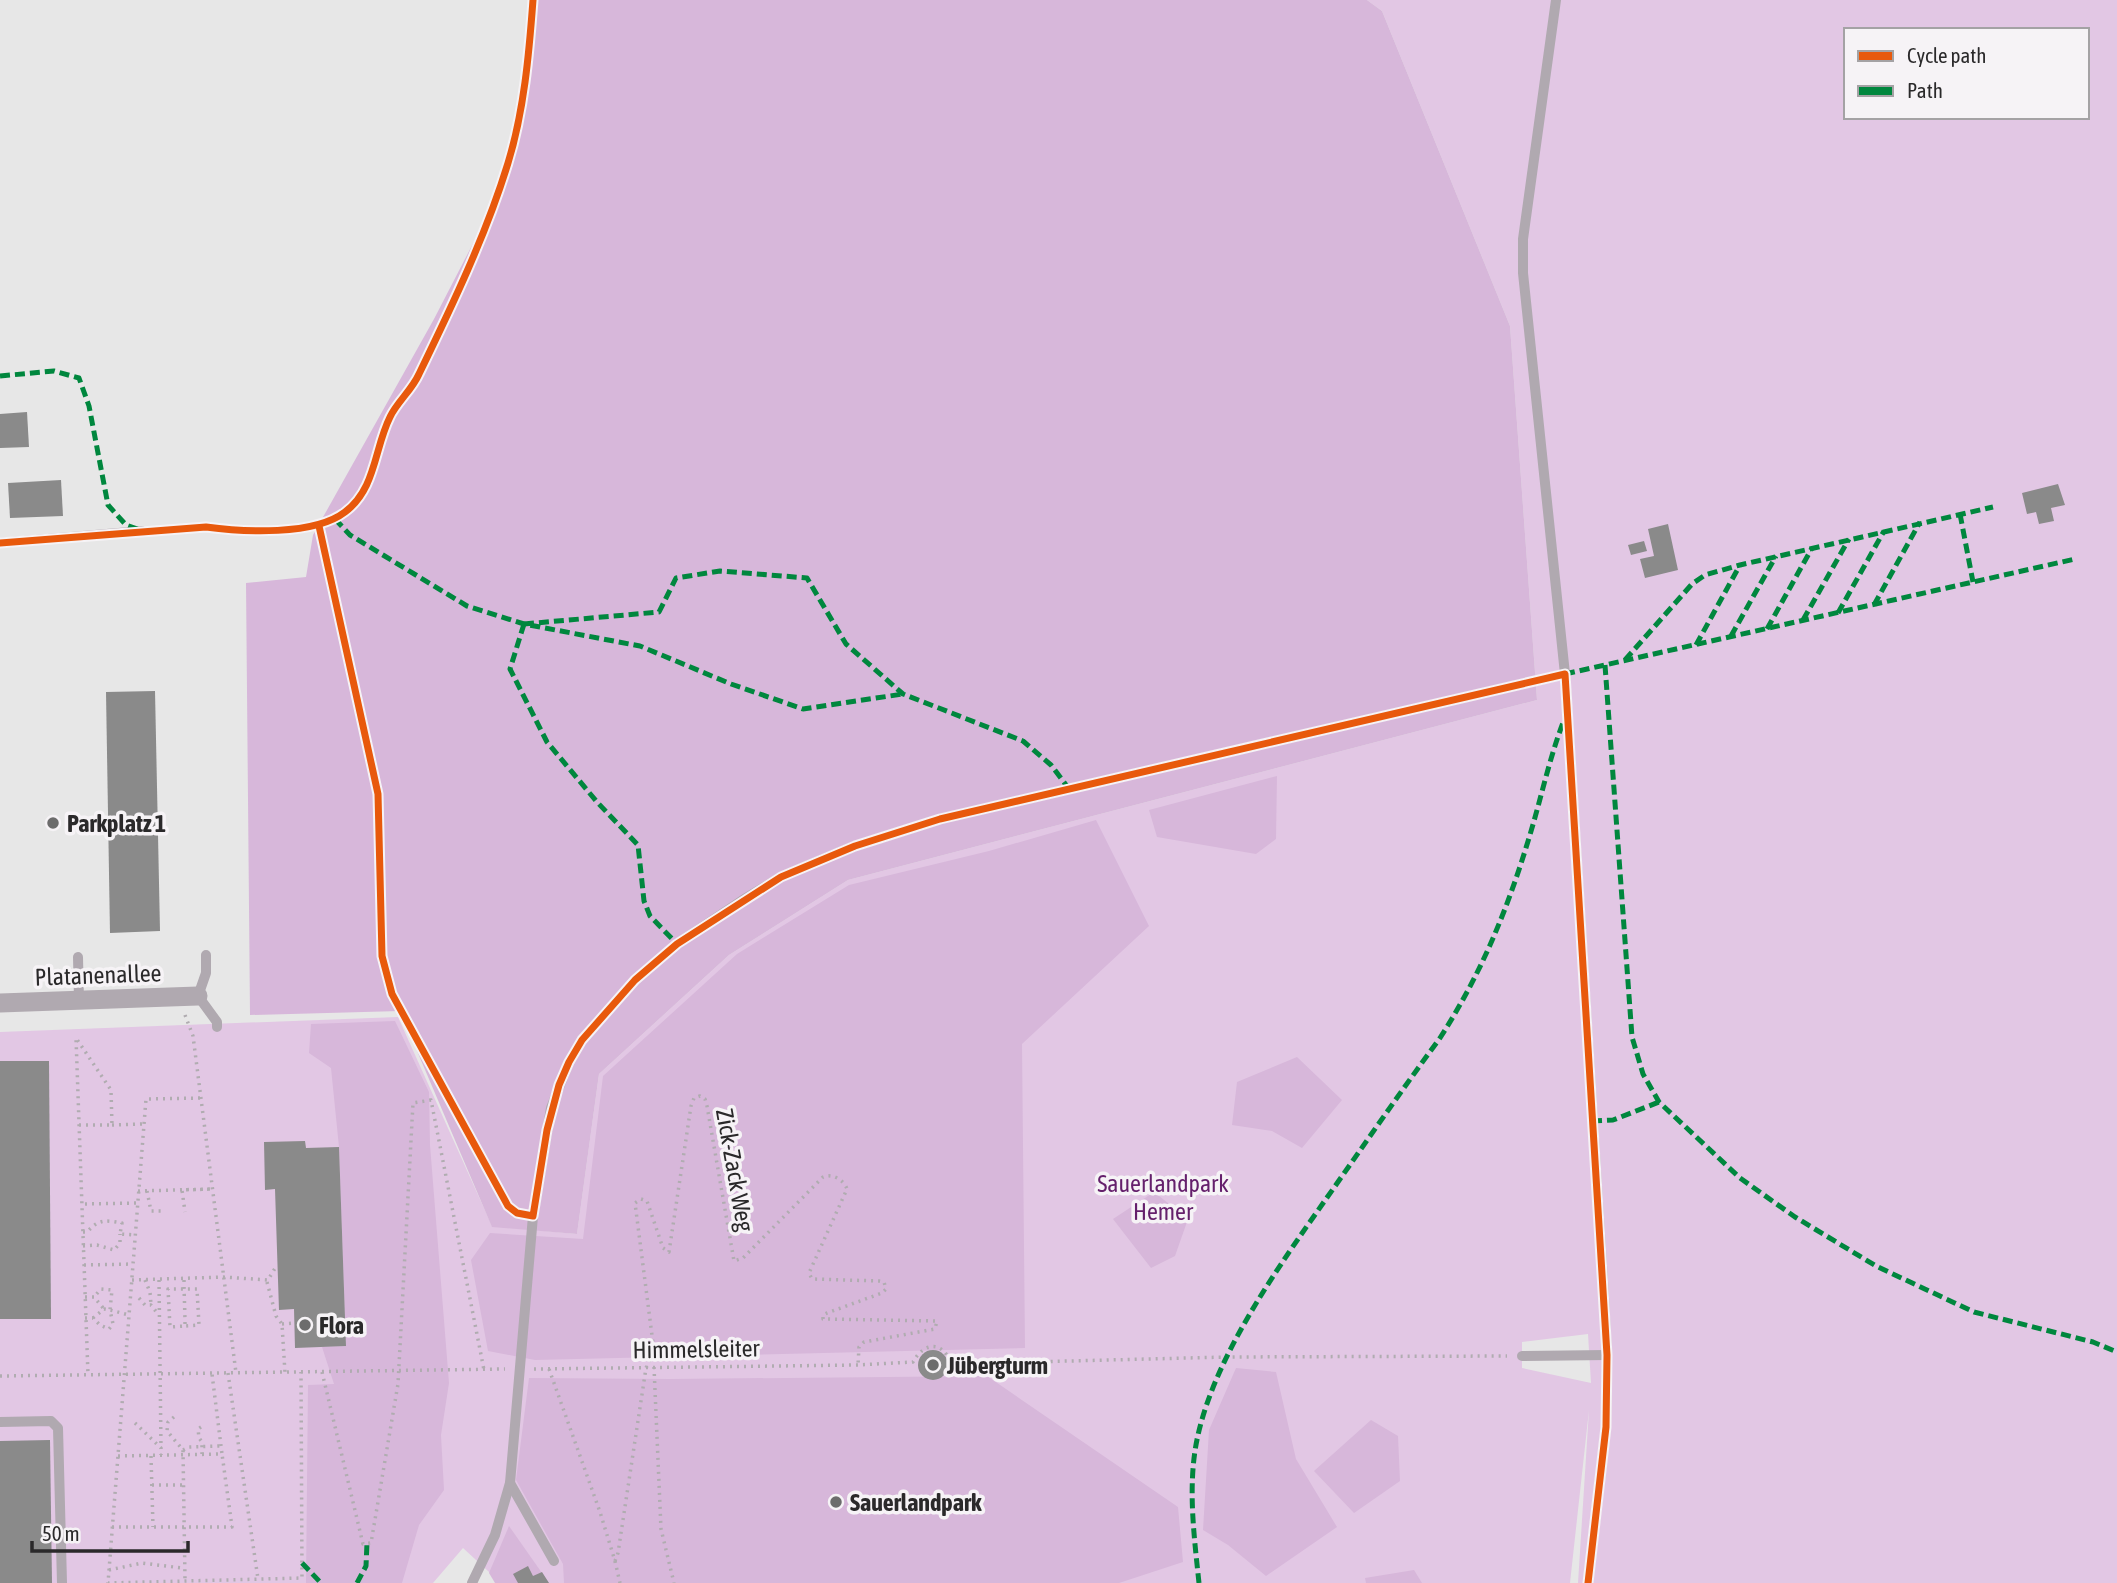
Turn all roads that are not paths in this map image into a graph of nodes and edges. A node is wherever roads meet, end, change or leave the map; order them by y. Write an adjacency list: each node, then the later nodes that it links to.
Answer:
1 (1556, 0): 4 (lane)
2 (142, 531): 3 (lane)
3 (0, 543)
4 (1565, 674): 11 (lane); 14 (lane)
5 (206, 955): 7 (lane)
6 (78, 957): 8 (lane)
7 (188, 996): 8 (street, Platanenallee); 10 (lane)
8 (79, 1000): 9 (street, Platanenallee)
9 (0, 1003)
10 (217, 1027)
11 (1607, 1355): 12 (lane); 18 (lane)
12 (1522, 1356)
13 (0, 1422): 16 (lane)
14 (510, 1483): 15 (lane); 17 (lane)
15 (554, 1562)
16 (62, 1583)
17 (472, 1583)
18 (1588, 1583)

